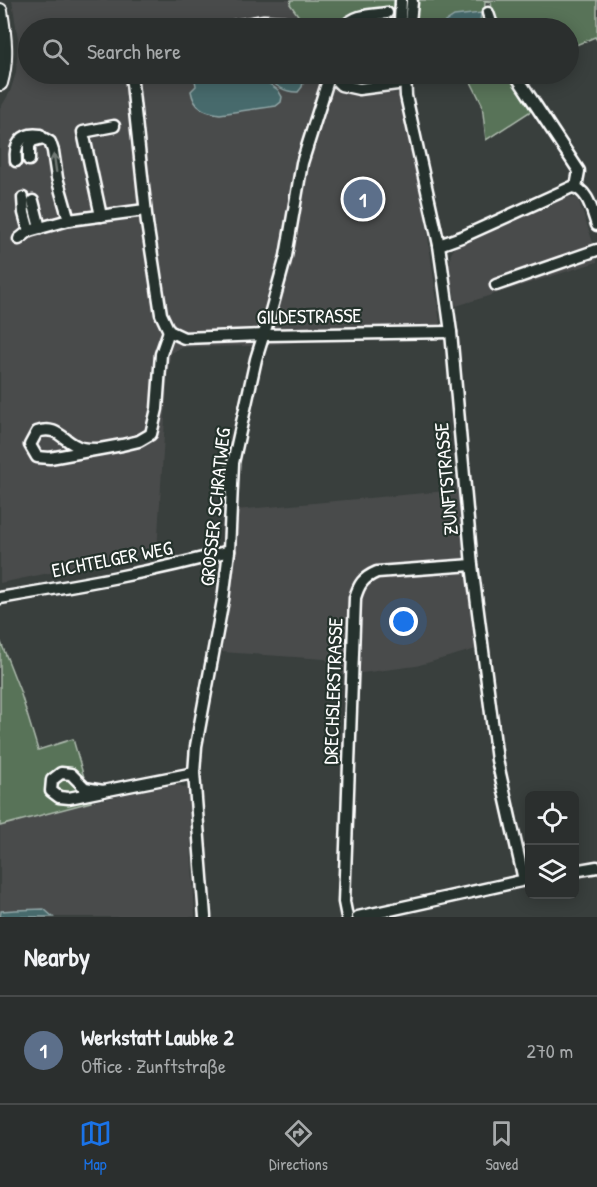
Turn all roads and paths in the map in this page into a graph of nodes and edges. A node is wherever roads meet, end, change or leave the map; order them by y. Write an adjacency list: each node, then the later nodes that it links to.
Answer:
1 (408, 1): 6 (street); 7 (street)
2 (0, 11): 9 (main road)
3 (387, 13): 5 (street)
4 (488, 13): 8 (street)
5 (357, 18)
6 (401, 18)
7 (410, 18)
8 (490, 18)
9 (0, 83)
10 (132, 84): 22 (street)
11 (327, 84): 33 (street, GROSSER SCHRATWEG)
12 (340, 84): 13 (street)
13 (380, 84)
14 (405, 84): 28 (street, ZUNFTSTRASSE)
15 (522, 84): 20 (street)
16 (114, 126): 23 (street)
17 (50, 142): 18 (street); 19 (street); 24 (street, one-way to 17)
18 (29, 160)
19 (16, 161)
20 (576, 187): 25 (street); 28 (street)
21 (28, 200): 26 (street)
22 (145, 210): 23 (street); 31 (street)
23 (101, 216): 24 (street)
24 (69, 220): 26 (street)
25 (597, 225)
26 (34, 229): 27 (street)
27 (19, 239)
28 (439, 245): 32 (street, ZUNFTSTRASSE)
29 (597, 250): 30 (street)
30 (496, 285)
31 (169, 331): 33 (street, GILDESTRASSE); 34 (street)
32 (451, 332): 33 (street, GILDESTRASSE); 36 (street, ZUNFTSTRASSE)
33 (264, 335): 35 (street, GROSSER SCHRATWEG)
34 (98, 449): 34 (street)
35 (229, 551): 37 (street, EICHTELGER WEG); 38 (street, GROSSER SCHRATWEG)
36 (472, 565): 42 (street, ZUNFTSTRASSE); 45 (street, DRECHSLERSTRASSE)
37 (0, 598)
38 (194, 773): 39 (street); 44 (street, GROSSER SCHRATWEG)
39 (103, 791)
40 (597, 867): 41 (street)
41 (579, 870)
42 (525, 872)
43 (525, 880): 46 (street)
44 (206, 917)
45 (347, 917)
46 (358, 917)

